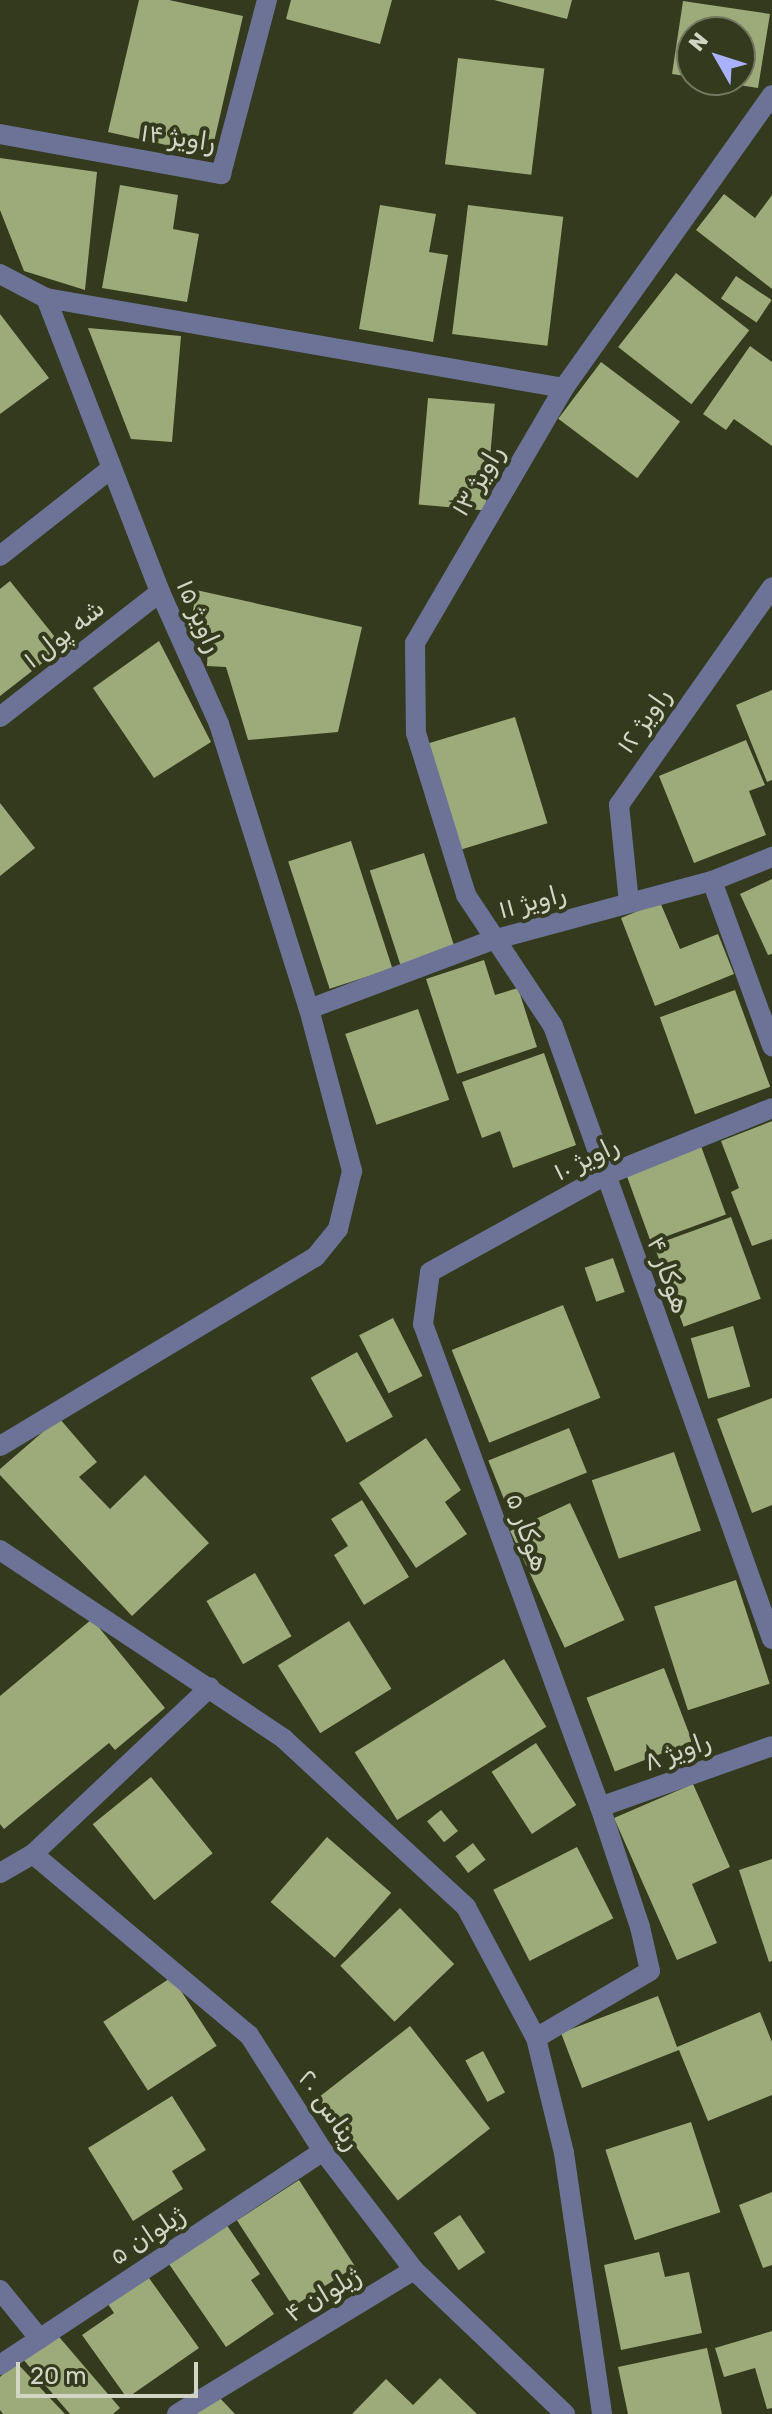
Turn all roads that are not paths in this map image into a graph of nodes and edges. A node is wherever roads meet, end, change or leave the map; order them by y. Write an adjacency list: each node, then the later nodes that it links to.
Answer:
1 (267, 0): 3 (street, راویژ ۱۴)
2 (772, 95): 6 (street, راویژ ۱۳)
3 (0, 134)
4 (0, 274): 5 (street)
5 (46, 298): 6 (street); 7 (street, راویژ ۱۵)
6 (564, 388): 15 (street, راویژ ۱۳)
7 (112, 468): 8 (street); 10 (street, راویژ ۱۵)
8 (0, 556)
9 (772, 587): 14 (street, راویژ ۱۲)
10 (160, 592): 11 (street, شه پول ۱); 16 (street, راویژ ۱۵)
11 (0, 717)
12 (772, 857): 13 (street, راویژ ۱۱)
13 (712, 881): 14 (street, راویژ ۱۱); 17 (street)
14 (629, 903): 15 (street, راویژ ۱۱)
15 (493, 940): 16 (street, راویژ ۱۱); 19 (street, هوکار ۴)
16 (309, 1009): 21 (street, راویژ ۱۵)
17 (772, 1046)
18 (772, 1108): 19 (street, راویژ ۱۰)
19 (604, 1176): 20 (street, راویژ ۱۰); 23 (street, هوکار ۴)
20 (430, 1272): 26 (street, هوکار ۵)
21 (0, 1446)
22 (0, 1550): 24 (street)
23 (772, 1639)
24 (210, 1687): 27 (street); 29 (street)
25 (772, 1746): 26 (street, راویژ ۸)
26 (600, 1807): 29 (street, هوکار ۵)
27 (33, 1854): 28 (street); 30 (street, ریناس ۲۰)
28 (0, 1873)
29 (536, 2038): 37 (street)
30 (323, 2151): 31 (street, ریناس ۲۰); 33 (street, ژیلوان ۵)
31 (414, 2270): 35 (street, ژیلوان ۴); 36 (street, ریناس ۲۰)
32 (0, 2290): 33 (street)
33 (40, 2339): 34 (street, ژیلوان ۵)
34 (0, 2365)
35 (177, 2414)
36 (565, 2414)
37 (602, 2414)

